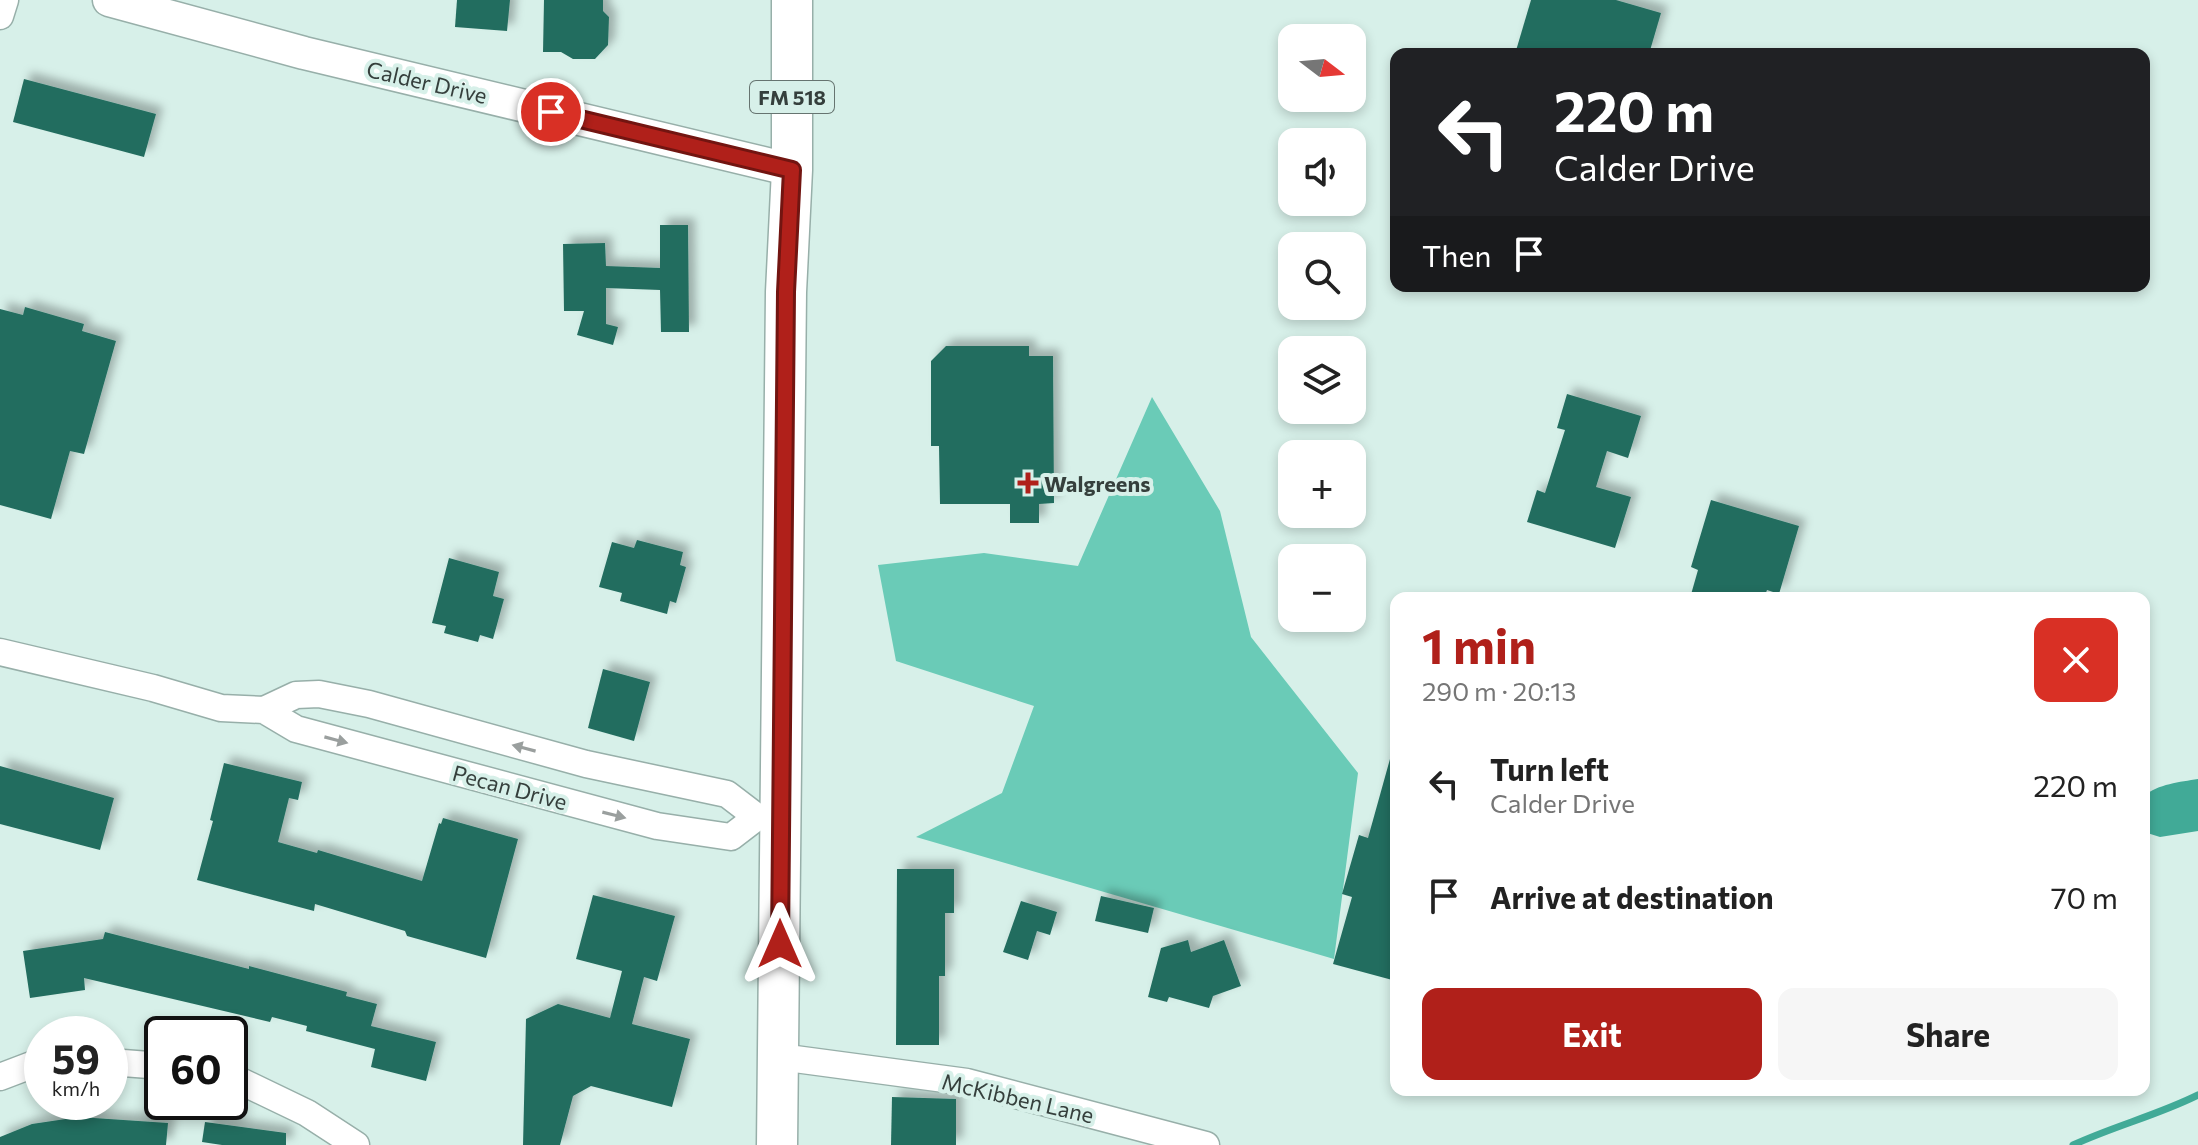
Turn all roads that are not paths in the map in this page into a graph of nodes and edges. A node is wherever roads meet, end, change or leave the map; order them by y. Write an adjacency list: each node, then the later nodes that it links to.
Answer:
1 (5, 0): 4 (street)
2 (109, 0): 5 (street, Calder Drive)
3 (792, 0): 5 (main road, FM 518)
4 (0, 16)
5 (792, 170): 8 (main road, FM 518)
6 (0, 652): 7 (street, Pecan Drive)
7 (264, 710): 8 (street, Pecan Drive, one-way to 7); 8 (street, Pecan Drive, one-way to 8)
8 (768, 817): 9 (main road, FM 518)
9 (780, 1057): 14 (main road, FM 518); 15 (street, McKibben Lane)
10 (24, 1068): 11 (street)
11 (0, 1077)
12 (248, 1085): 13 (street)
13 (354, 1144)
14 (777, 1145)
15 (1206, 1145)

